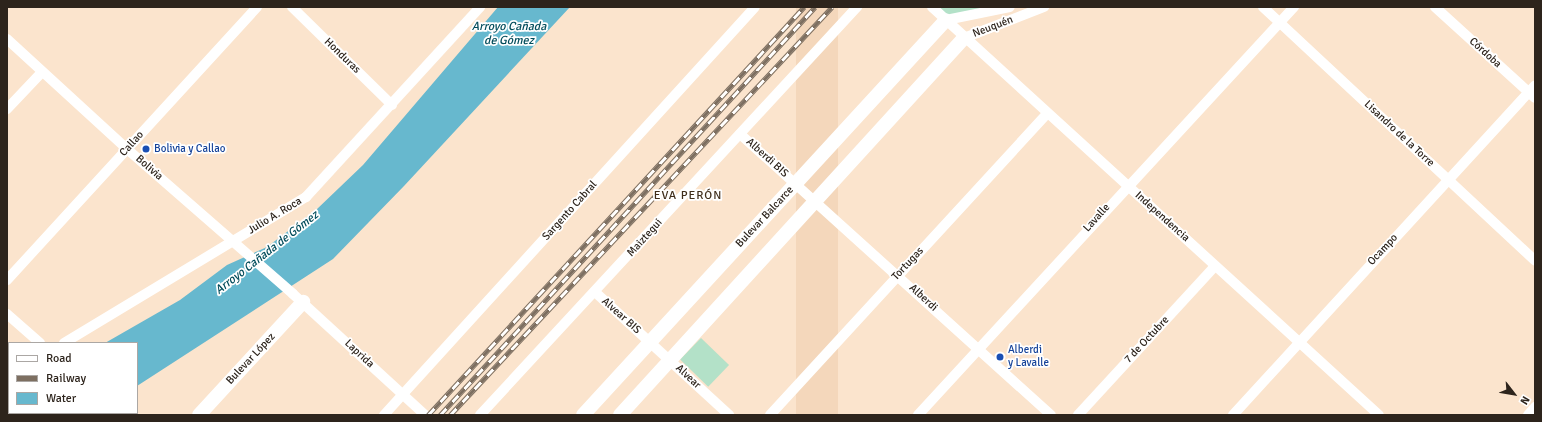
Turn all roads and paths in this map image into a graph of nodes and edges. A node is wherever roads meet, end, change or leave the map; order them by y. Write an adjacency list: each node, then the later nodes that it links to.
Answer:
1 (257, 7): 22 (street, Callao)
2 (292, 7): 18 (street, Honduras)
3 (480, 7): 18 (street, Julio A. Roca)
4 (756, 7): 41 (street, Sargento Cabral)
5 (857, 7): 21 (street, Maiztegui)
6 (932, 7): 12 (street, Independencia)
7 (1010, 7): 12 (street, Neuquén)
8 (1044, 7): 14 (street, Neuquén)
9 (1263, 7): 13 (street, Lisandro de la Torre)
10 (1294, 7): 13 (street, Lavalle)
11 (1435, 7): 17 (street, Córdoba)
12 (946, 19): 14 (street, Independencia); 24 (main road, Bulevar Balcarce)
13 (1278, 22): 23 (street, Lisandro de la Torre); 25 (street, Lavalle)
14 (964, 38): 20 (street, Independencia); 26 (main road)
15 (7, 39): 16 (street, Bolivia)
16 (42, 72): 19 (street); 22 (street, Bolivia)
17 (1533, 92): 23 (street, Ocampo)
18 (392, 105): 27 (street, Julio A. Roca)
19 (7, 109)
20 (1048, 113): 25 (street, Independencia); 30 (street, Tortugas)
21 (740, 134): 24 (street, Alberdi BIS); 32 (street, Maiztegui)
22 (127, 149): 27 (street, Bolivia); 31 (street, Callao)
23 (1448, 180): 28 (street, Lisandro de la Torre); 38 (street, Ocampo)
24 (795, 183): 26 (street, Alberdi); 35 (main road, Bulevar Balcarce)
25 (1127, 186): 29 (street, Independencia); 39 (street, Lavalle)
26 (815, 201): 30 (street, Alberdi); 40 (main road)
27 (233, 241): 33 (street, Bolivia); 37 (street, Julio A. Roca)
28 (1535, 261)
29 (1215, 266): 38 (street, Independencia); 53 (street, 7 de Octubre)
30 (898, 275): 39 (street, Alberdi); 50 (street, Tortugas)
31 (7, 280)
32 (595, 292): 35 (street, Alvear BIS); 46 (street, Maiztegui)
33 (298, 298): 41 (street, Laprida); 43 (main road, Bulevar López)
34 (7, 314): 36 (street)
35 (649, 341): 40 (street, Alvear); 47 (main road, Bulevar Balcarce)
36 (39, 342)
37 (66, 342)
38 (1299, 342): 54 (street, Ocampo); 55 (street, Independencia)
39 (978, 349): 51 (street, Lavalle); 52 (street, Alberdi)
40 (670, 360): 48 (main road); 49 (street, Alvear)
41 (403, 395): 44 (street, Sargento Cabral); 45 (street, Laprida)
42 (1535, 407): 56 (street)
43 (199, 415)
44 (384, 415)
45 (425, 415)
46 (480, 415)
47 (583, 415)
48 (620, 415)
49 (729, 415)
50 (770, 415)
51 (918, 415)
52 (1051, 415)
53 (1078, 415)
54 (1232, 415)
55 (1379, 415)
56 (1528, 415)

